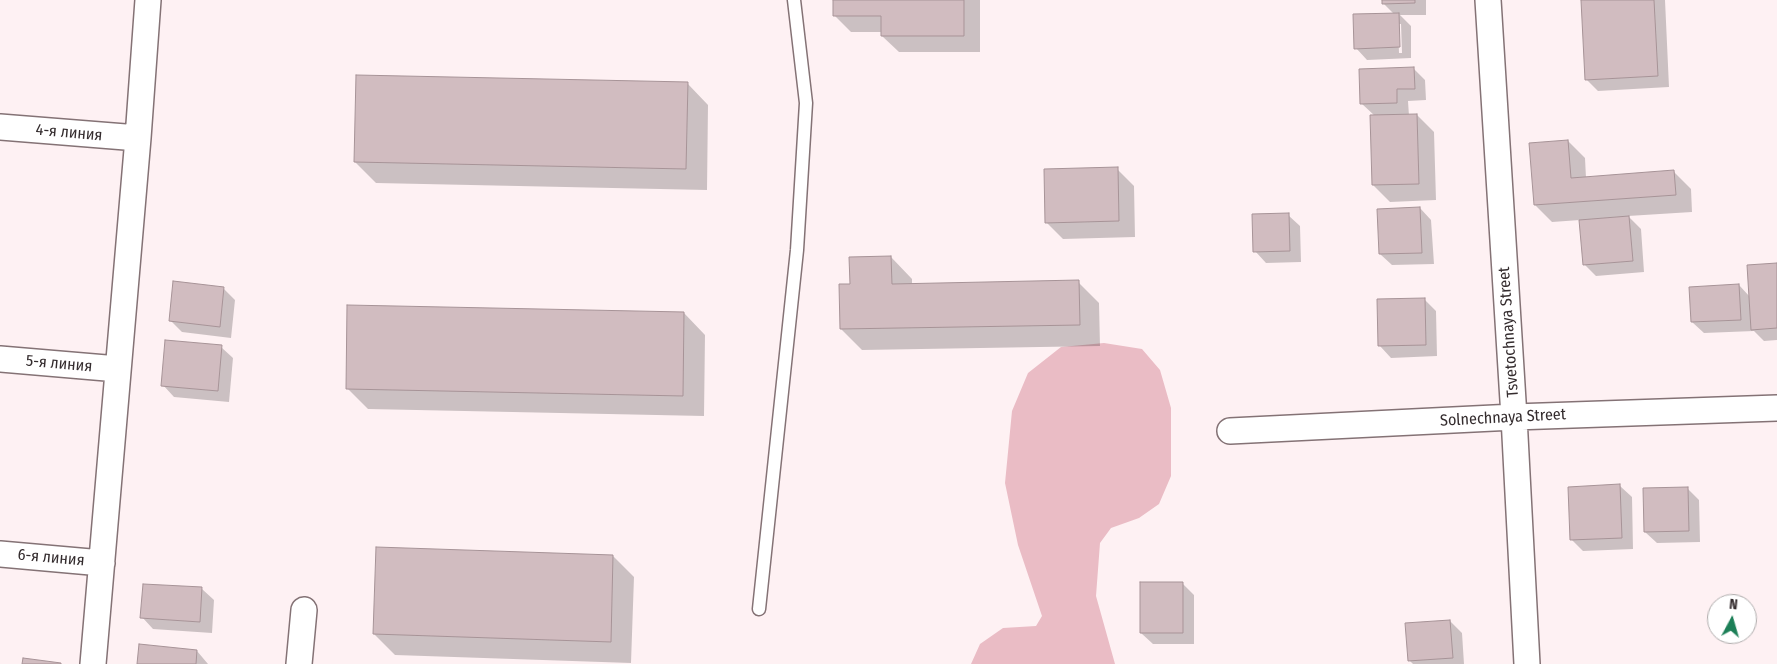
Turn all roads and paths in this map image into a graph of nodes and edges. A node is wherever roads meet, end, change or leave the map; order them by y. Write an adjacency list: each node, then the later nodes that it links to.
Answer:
1 (148, 0): 5 (street)
2 (794, 0): 13 (lane)
3 (1488, 0): 9 (street, Tsvetochnaya Street)
4 (0, 127): 5 (street, 4-я линия)
5 (138, 138): 7 (street)
6 (0, 359): 7 (street, 5-я линия)
7 (118, 369): 12 (street)
8 (1777, 408): 9 (street, Solnechnaya Street)
9 (1514, 417): 10 (street, Solnechnaya Street); 17 (street, Tsvetochnaya Street)
10 (1230, 431)
11 (0, 554): 12 (street, 6-я линия)
12 (102, 562): 15 (street)
13 (759, 609)
14 (304, 610): 16 (street)
15 (93, 664)
16 (299, 664)
17 (1527, 664)

